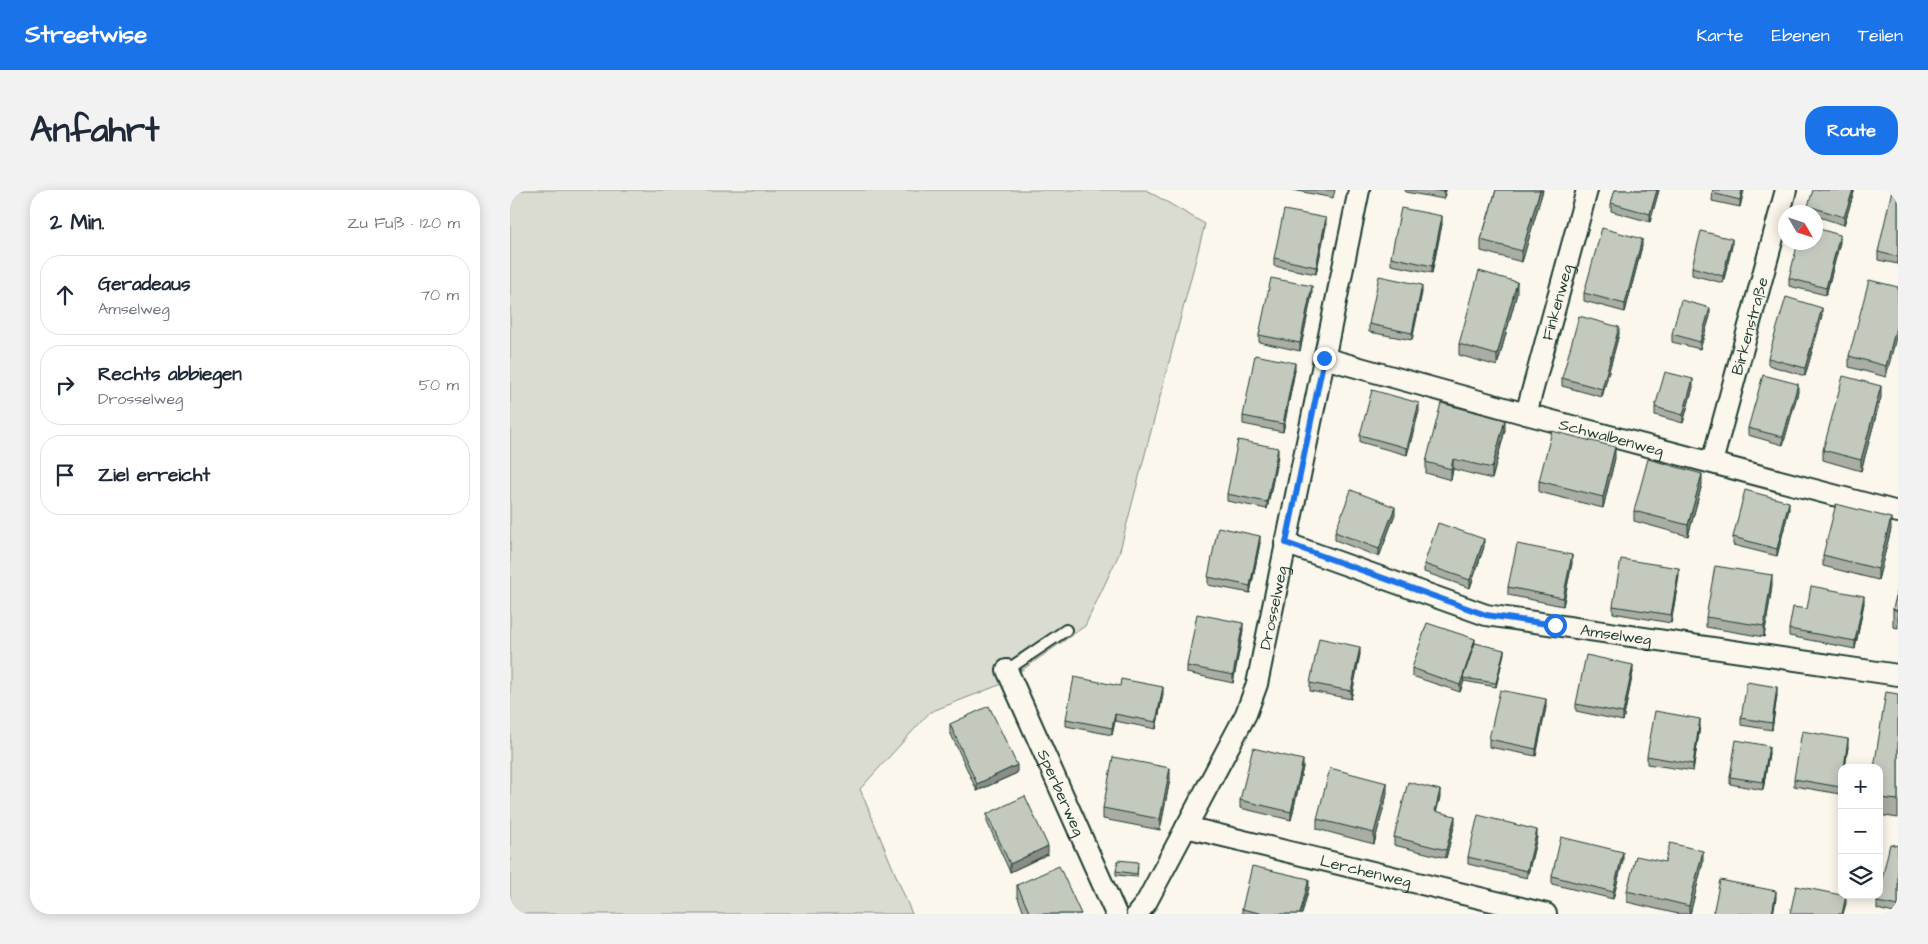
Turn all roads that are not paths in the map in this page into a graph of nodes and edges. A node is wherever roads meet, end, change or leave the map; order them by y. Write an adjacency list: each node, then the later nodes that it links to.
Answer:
1 (1359, 190): 4 (street, Drosselweg)
2 (1587, 190): 5 (street, Finkenweg)
3 (1786, 190): 6 (street, Birkenstraße)
4 (1324, 358): 5 (street, Schwalbenweg); 8 (street, Drosselweg)
5 (1526, 414): 6 (street, Schwalbenweg)
6 (1712, 462): 7 (street, Schwalbenweg)
7 (1898, 512)
8 (1286, 543): 11 (street, Amselweg); 12 (street, Drosselweg)
9 (1066, 630): 10 (lane)
10 (1007, 670): 13 (street, Sperberweg)
11 (1898, 675)
12 (1186, 827): 14 (street, Drosselweg); 15 (street, Lerchenweg)
13 (1116, 914)
14 (1137, 914)
15 (1546, 914)

